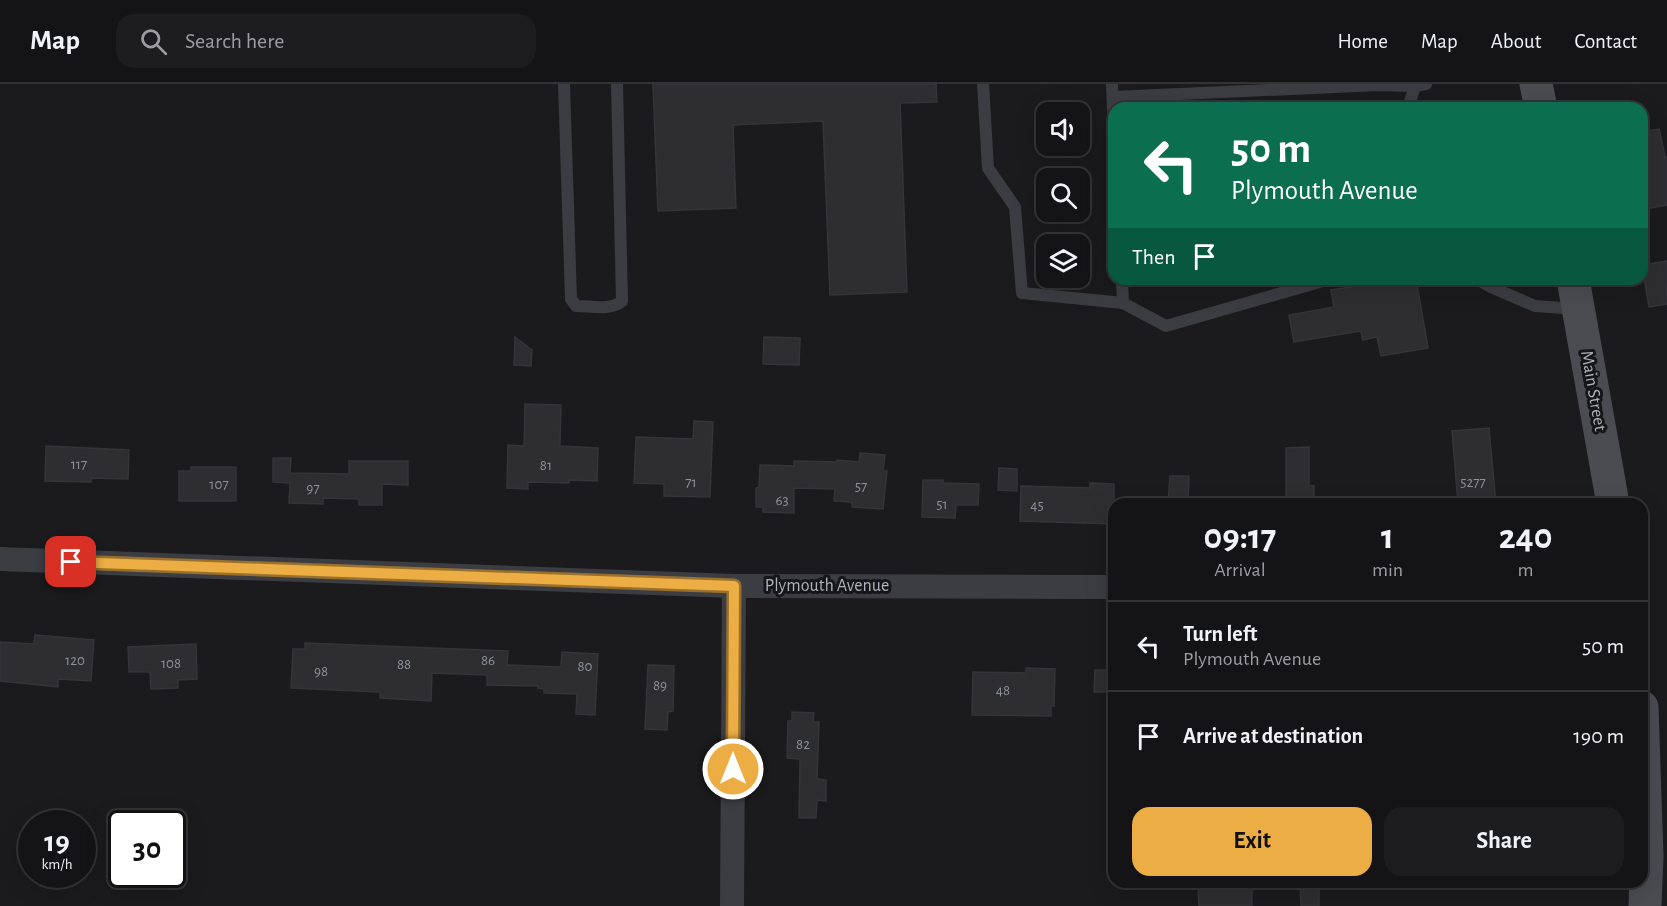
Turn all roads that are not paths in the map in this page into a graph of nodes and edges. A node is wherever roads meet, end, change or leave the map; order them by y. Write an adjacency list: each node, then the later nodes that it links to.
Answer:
1 (564, 84): 2 (lane)
2 (617, 84)
3 (983, 84): 15 (lane)
4 (1112, 84): 7 (lane)
5 (1536, 84): 10 (main road)
6 (1420, 85): 7 (lane); 9 (lane)
7 (1113, 98): 8 (lane)
8 (1113, 102)
9 (1411, 102)
10 (1539, 102)
11 (1122, 285): 15 (lane)
12 (1309, 285): 15 (lane)
13 (1488, 285): 14 (lane)
14 (1576, 294): 16 (main road, Main Street)
15 (1123, 303)
16 (1612, 498)
17 (0, 559): 18 (street, Plymouth Avenue)
18 (734, 586): 19 (street, Plymouth Avenue); 22 (street)
19 (1108, 587)
20 (1648, 766): 21 (main road)
21 (1657, 855): 23 (main road)
22 (732, 906)
23 (1644, 906)

